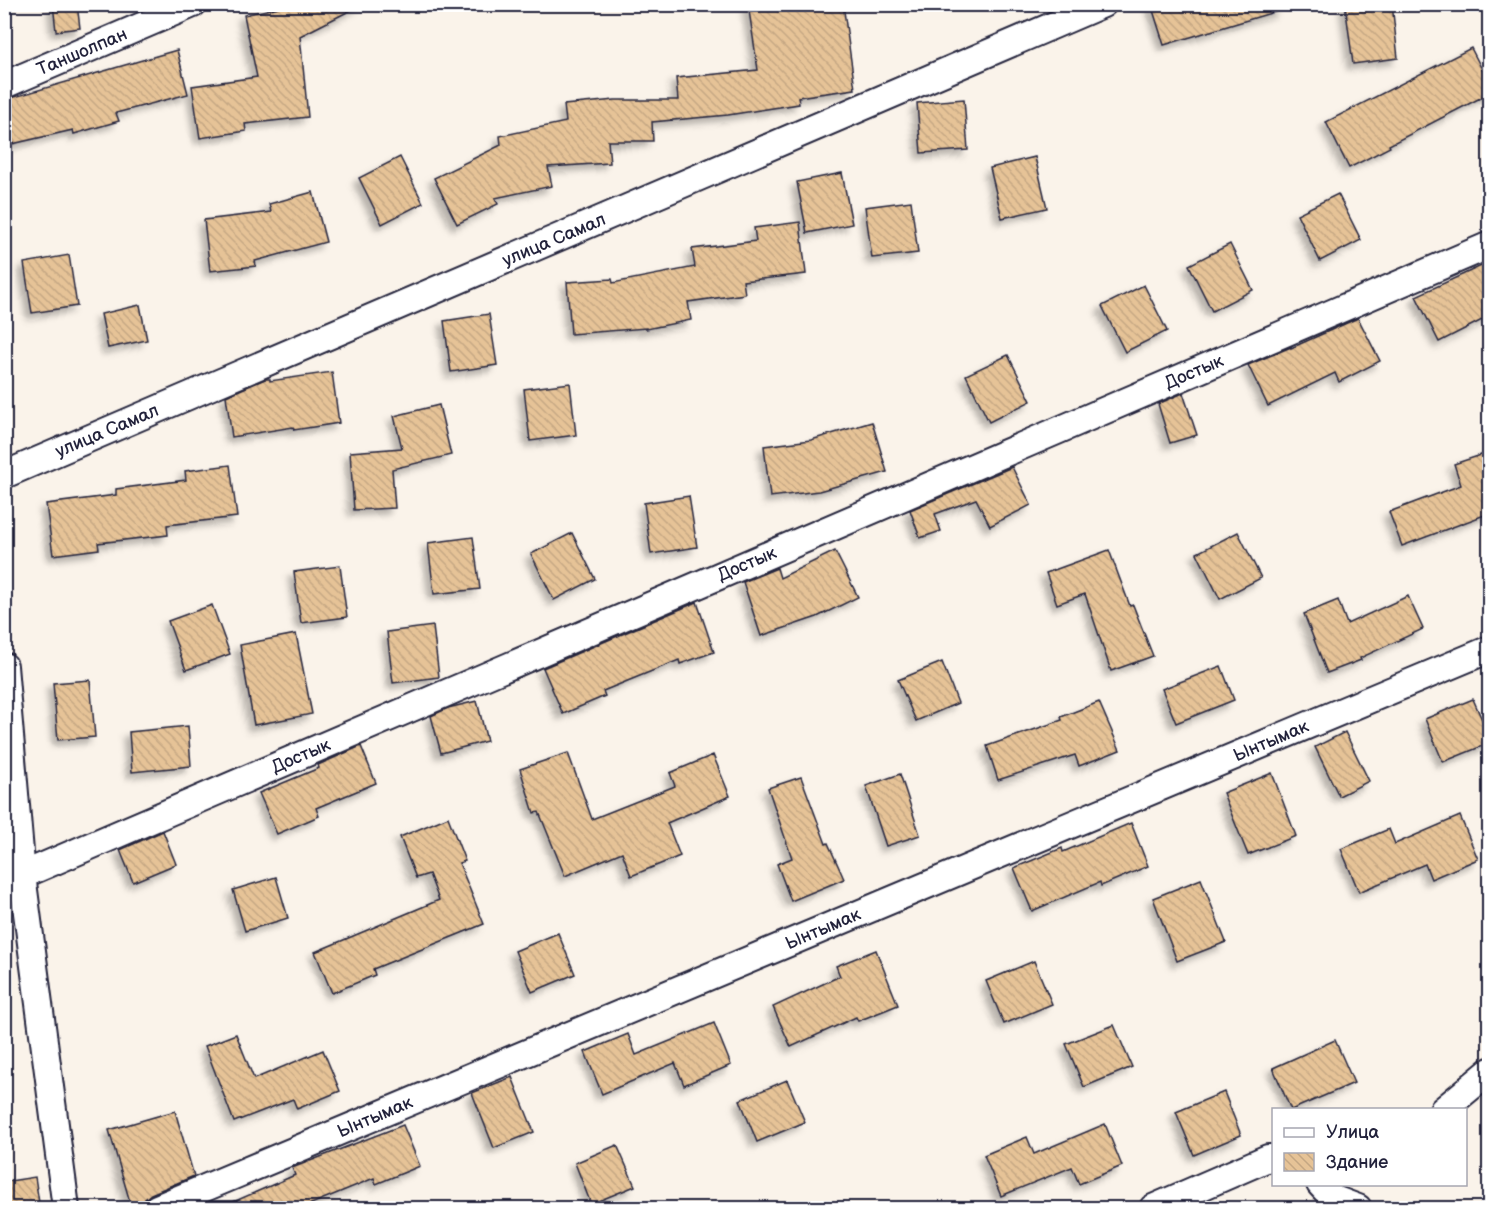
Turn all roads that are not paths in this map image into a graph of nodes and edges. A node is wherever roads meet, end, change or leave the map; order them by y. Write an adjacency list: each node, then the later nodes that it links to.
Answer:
1 (192, 4): 3 (street, Таншолпан)
2 (1103, 4): 5 (street, улица Самал)
3 (4, 85)
4 (1490, 245): 8 (street, Достык)
5 (4, 475)
6 (1490, 649): 14 (street, Ынтымак)
7 (4, 666): 8 (street)
8 (13, 879): 13 (street)
9 (1490, 1071): 10 (street)
10 (1445, 1108)
11 (1272, 1158): 15 (street)
12 (1331, 1194): 16 (street)
13 (66, 1209)
14 (157, 1209)
15 (1154, 1209)
16 (1358, 1209)

